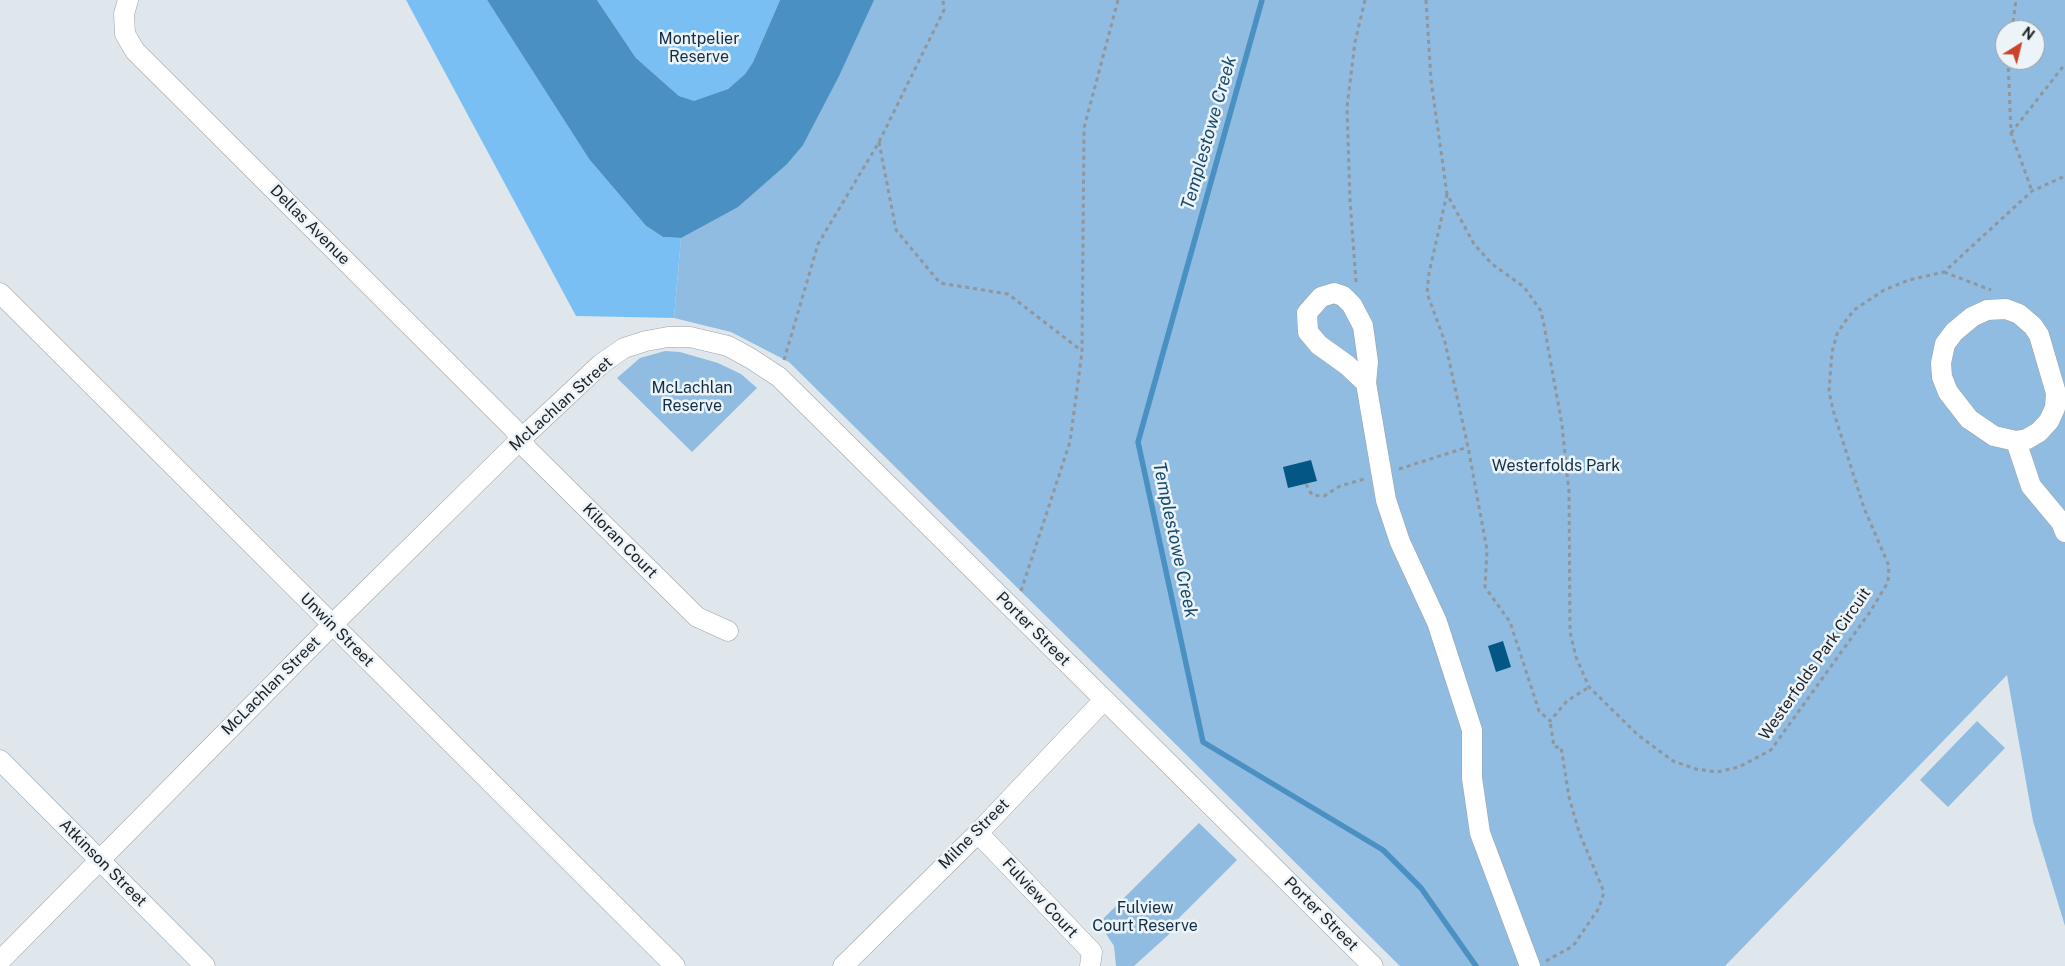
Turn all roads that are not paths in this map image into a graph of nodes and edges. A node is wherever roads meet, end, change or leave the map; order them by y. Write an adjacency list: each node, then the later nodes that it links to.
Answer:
1 (128, 0): 5 (street, Dellas Avenue)
2 (0, 293): 8 (street, Unwin Street)
3 (668, 337): 5 (street, McLachlan Street); 10 (street, Porter Street)
4 (1366, 383): 15 (street)
5 (521, 439): 8 (street, McLachlan Street); 9 (street, Kiloran Court)
6 (2016, 441): 6 (street); 7 (street)
7 (2065, 532)
8 (332, 624): 13 (street, McLachlan Street); 17 (street, Unwin Street)
9 (728, 631)
10 (1104, 700): 12 (street, Milne Street); 20 (street, Porter Street)
11 (0, 760): 13 (street, Atkinson Street)
12 (978, 833): 18 (street, Milne Street); 19 (street, Fulview Court)
13 (99, 860): 14 (street, McLachlan Street); 16 (street, Atkinson Street)
14 (0, 961)
15 (1537, 964)
16 (205, 966)
17 (675, 966)
18 (842, 966)
19 (1090, 966)
20 (1373, 966)

